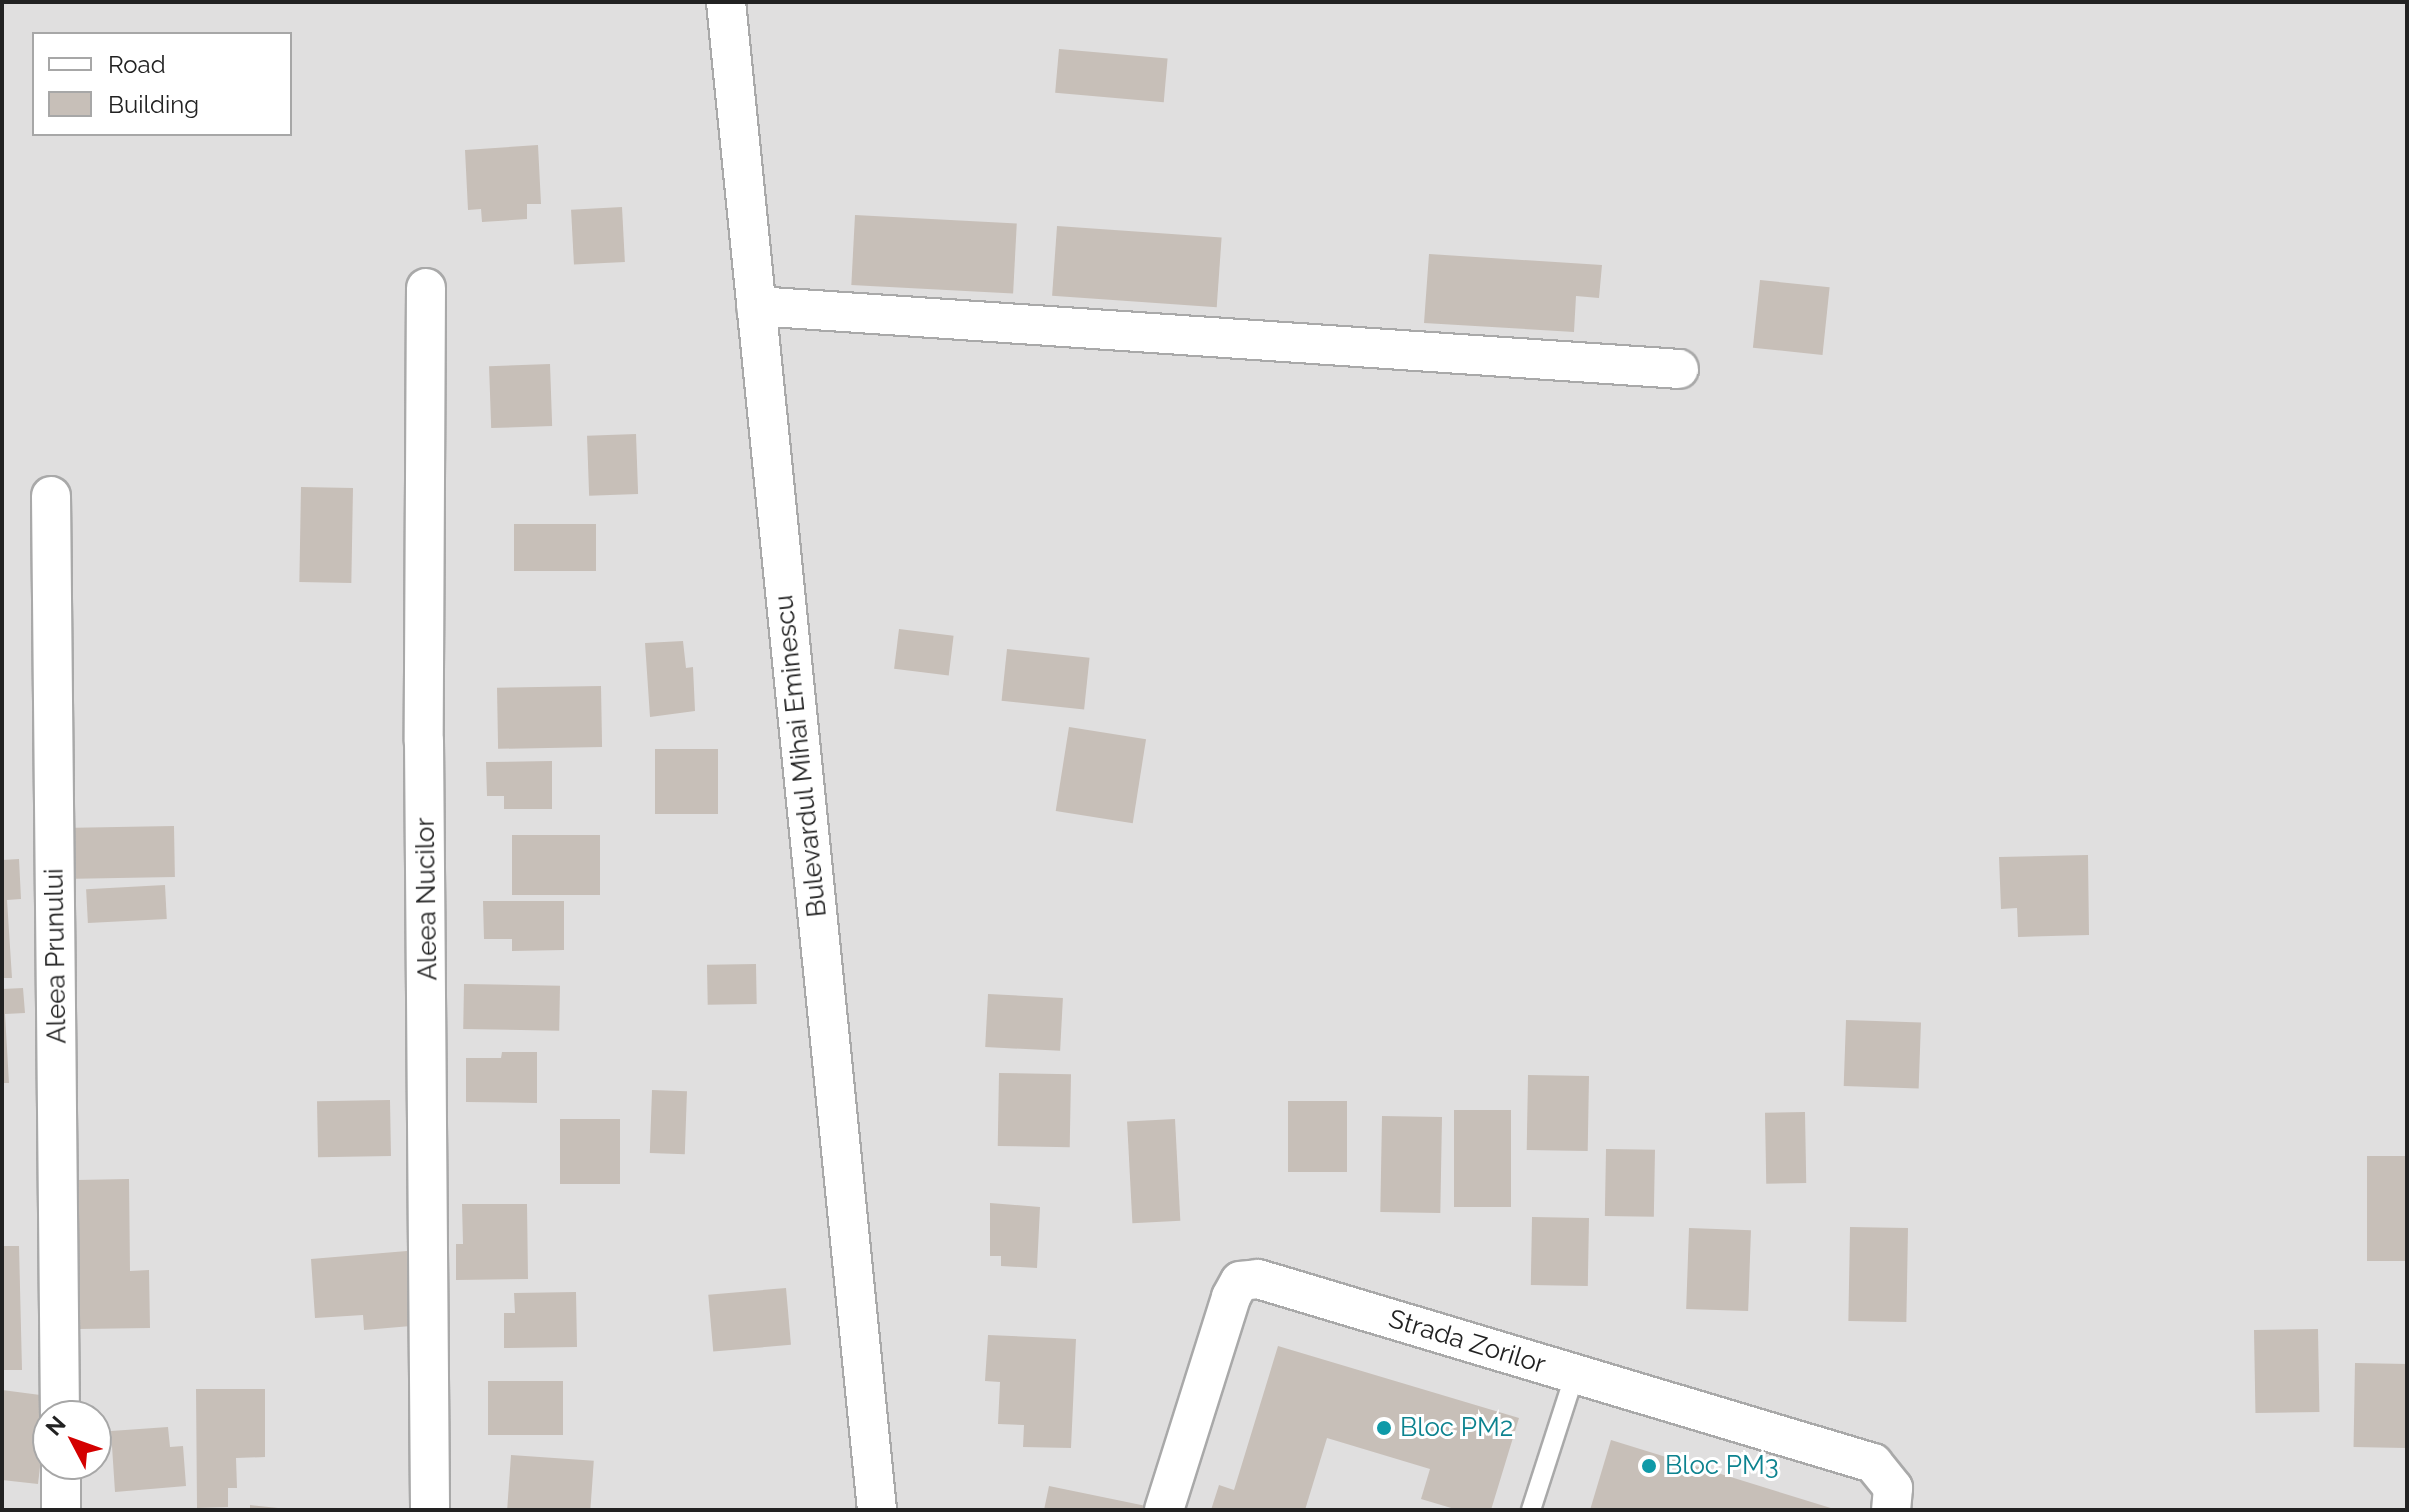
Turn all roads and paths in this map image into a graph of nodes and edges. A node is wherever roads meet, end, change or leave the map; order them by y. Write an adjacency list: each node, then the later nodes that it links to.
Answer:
1 (726, 2): 3 (street, Bulevardul Mihai Eminescu)
2 (426, 288): 10 (street, Aleea Nucilor)
3 (756, 306): 4 (street); 11 (street, Bulevardul Mihai Eminescu)
4 (1679, 369)
5 (51, 496): 7 (street, Aleea Prunului)
6 (1575, 1374): 12 (street, Strada Zorilor); 13 (lane); 14 (street, Strada Zorilor)
7 (60, 1400)
8 (61, 1480): 9 (street)
9 (61, 1510)
10 (430, 1510)
11 (877, 1510)
12 (1164, 1510)
13 (1531, 1510)
14 (1891, 1510)

